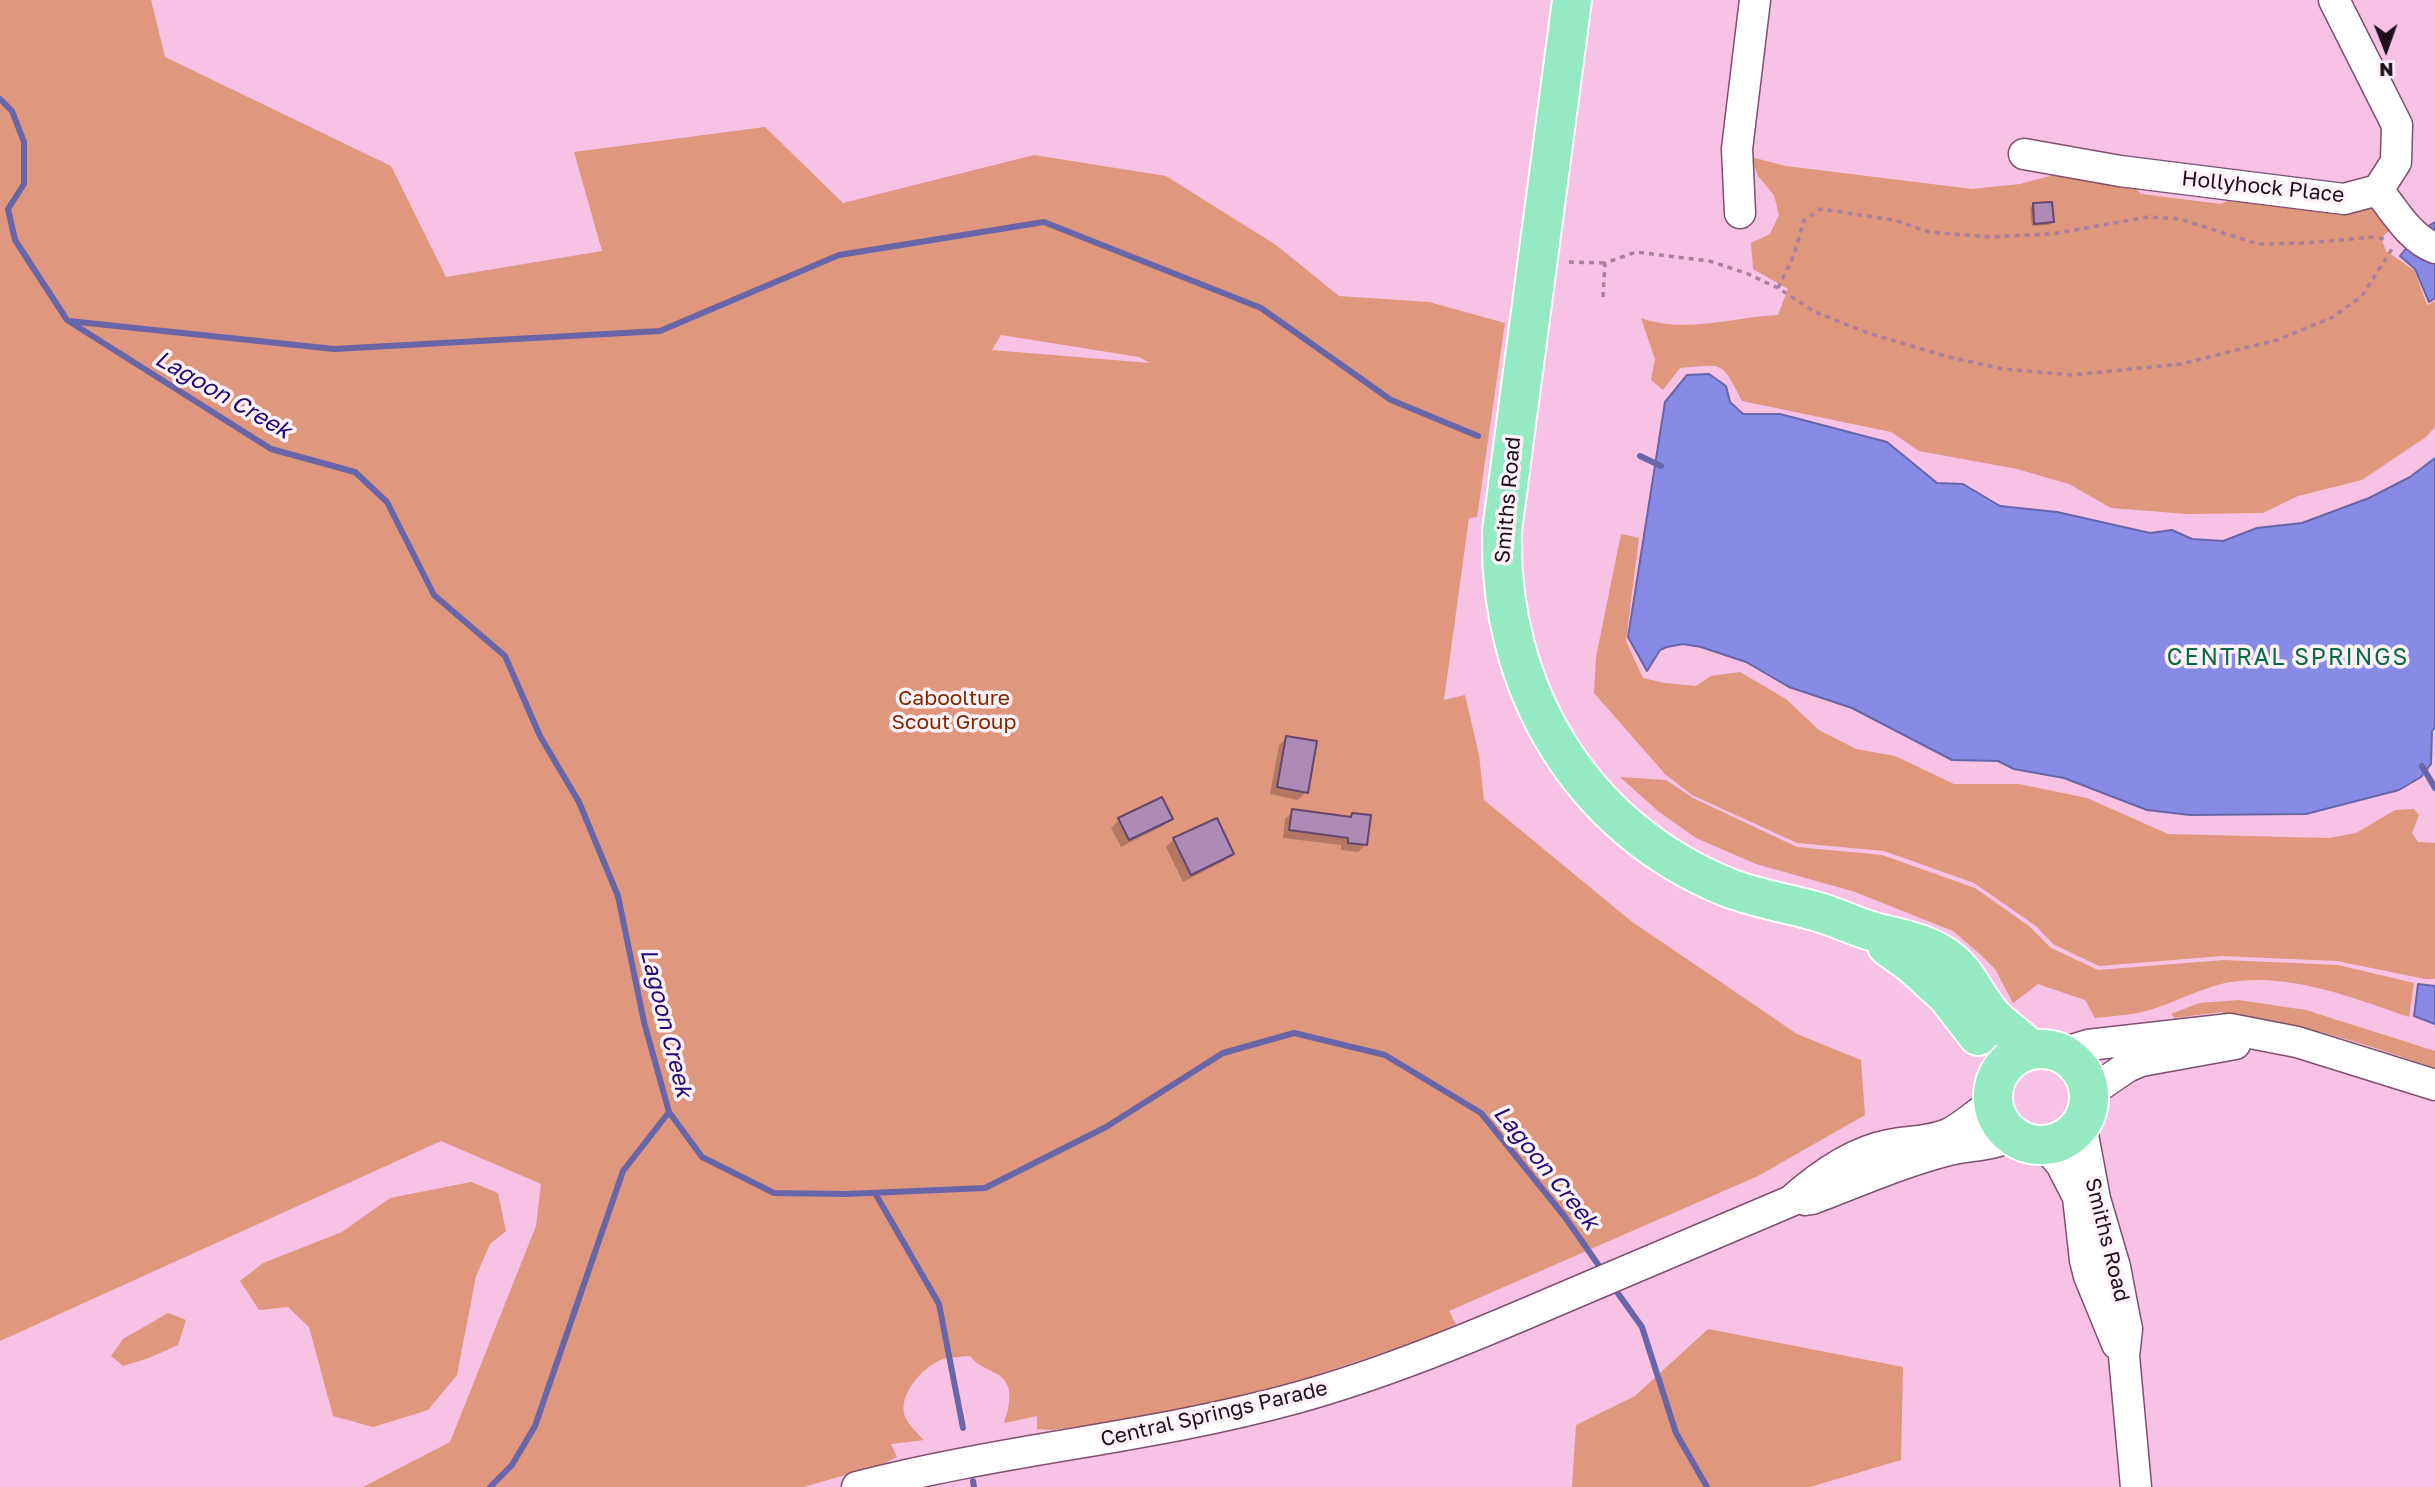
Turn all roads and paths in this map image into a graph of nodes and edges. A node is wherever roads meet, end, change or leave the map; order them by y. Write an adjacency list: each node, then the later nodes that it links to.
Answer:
1 (1572, 0): 13 (main road, Smiths Road)
2 (1755, 0): 6 (street)
3 (2334, 0): 5 (street)
4 (2024, 154): 5 (street, Hollyhock Place)
5 (2378, 190): 7 (street)
6 (1740, 214)
7 (2403, 237): 8 (street); 11 (path); 11 (path)
8 (2435, 248)
9 (1568, 262): 10 (path)
10 (1605, 263): 11 (path); 12 (path)
11 (1778, 288)
12 (1603, 297)
13 (1871, 931): 15 (main road, Smiths Road); 17 (main road, Smiths Road)
14 (2262, 1036): 15 (street); 16 (street); 18 (street)
15 (2047, 1051): 17 (main road); 18 (main road)
16 (2435, 1085)
17 (1996, 1088): 19 (main road); 20 (street, Central Springs Parade)
18 (2085, 1109): 19 (main road); 21 (street, Smiths Road)
19 (2028, 1140): 20 (street, Central Springs Parade); 21 (street, Smiths Road)
20 (1791, 1201): 22 (street, Central Springs Parade)
21 (2124, 1356): 23 (street, Smiths Road)
22 (857, 1487)
23 (2136, 1487)

